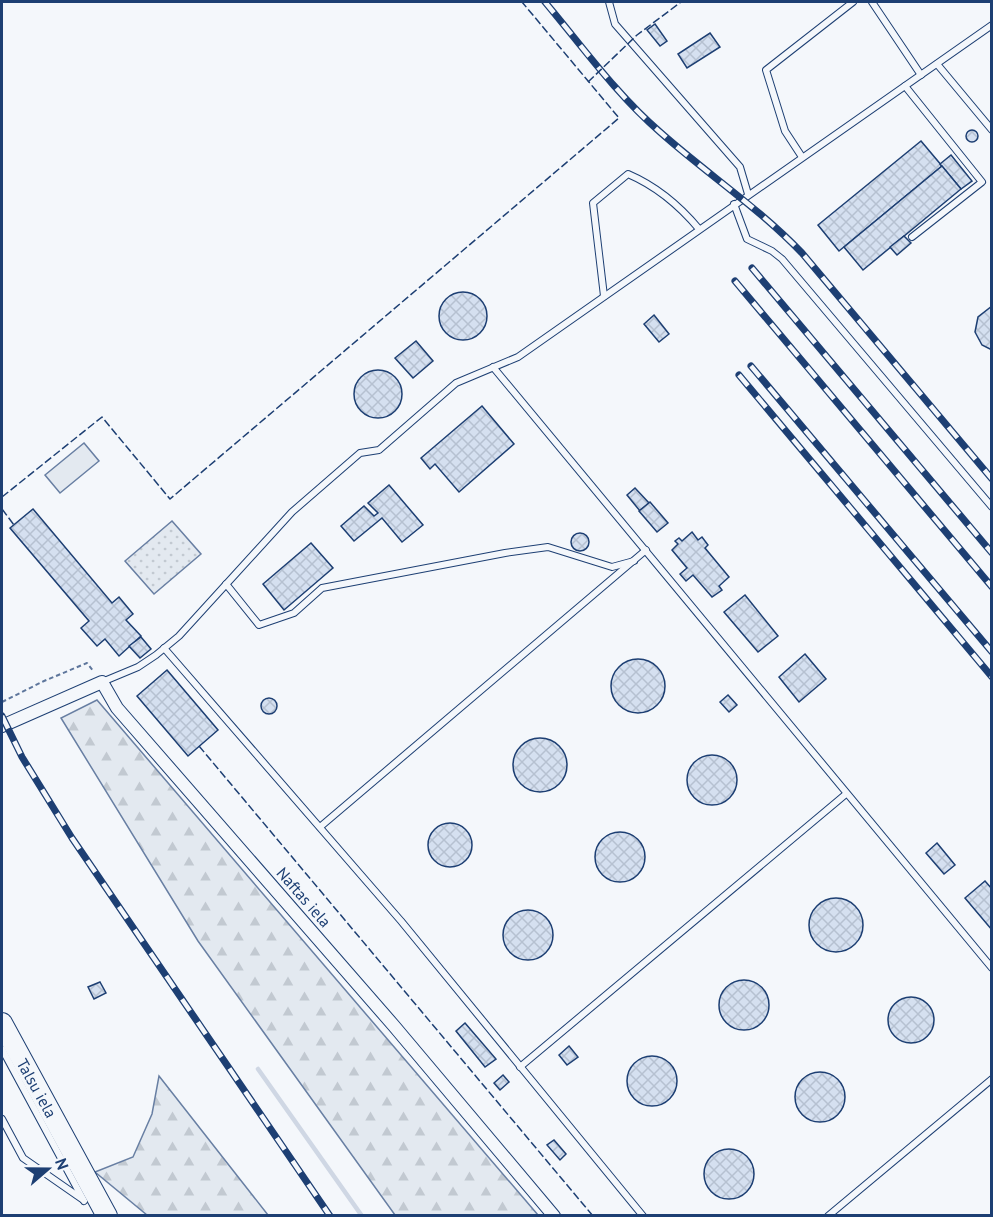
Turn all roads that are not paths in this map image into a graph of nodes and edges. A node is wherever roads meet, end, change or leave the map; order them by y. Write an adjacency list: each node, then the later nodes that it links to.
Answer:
1 (609, 2): 10 (lane)
2 (853, 2): 9 (lane)
3 (872, 2): 6 (lane)
4 (992, 25): 5 (lane)
5 (937, 64): 6 (lane); 8 (lane)
6 (921, 75): 7 (lane)
7 (905, 86): 9 (lane); 13 (lane)
8 (992, 130)
9 (802, 157): 10 (lane)
10 (748, 194): 11 (lane)
11 (734, 204): 12 (lane); 16 (lane)
12 (699, 229): 14 (lane); 14 (lane)
13 (912, 237)
14 (604, 296): 15 (lane)
15 (493, 367): 17 (lane); 19 (lane)
16 (992, 507)
17 (646, 550): 18 (lane); 23 (lane)
18 (634, 561): 19 (lane); 24 (lane)
19 (226, 584): 20 (lane)
20 (164, 648): 21 (lane); 24 (lane)
21 (102, 682): 22 (street); 33 (street, Naftas iela)
22 (2, 726)
23 (846, 794): 25 (lane); 28 (lane)
24 (320, 827): 28 (lane)
25 (992, 968)
26 (2, 1023): 31 (main road, Talsu iela)
27 (2, 1049): 31 (lane)
28 (520, 1066): 34 (lane)
29 (992, 1079): 35 (lane)
30 (2, 1119): 31 (lane)
31 (90, 1198): 32 (main road, Talsu iela)
32 (107, 1215)
33 (554, 1215)
34 (643, 1215)
35 (828, 1215)

